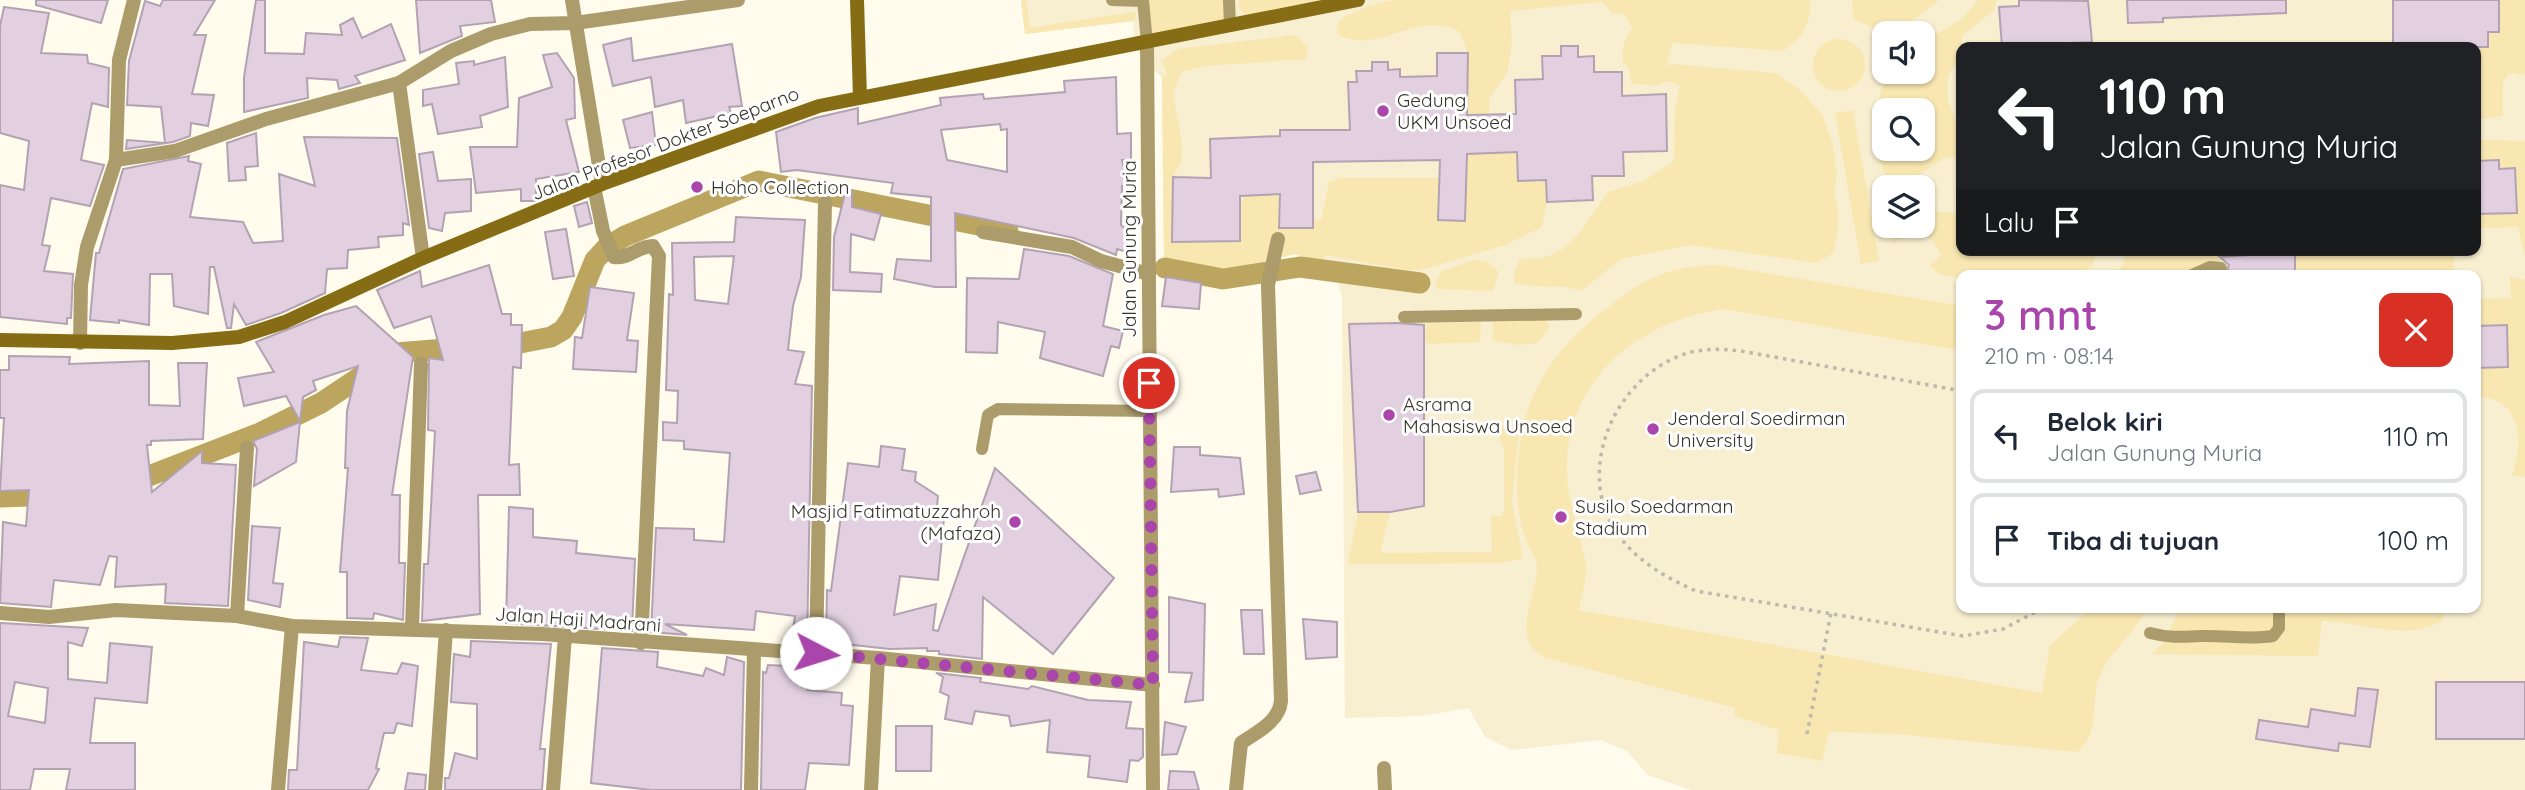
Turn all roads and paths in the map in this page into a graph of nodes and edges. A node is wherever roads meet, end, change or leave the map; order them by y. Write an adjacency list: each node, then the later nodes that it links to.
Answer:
1 (134, 0): 14 (street)
2 (572, 0): 9 (street)
3 (738, 0): 9 (street)
4 (857, 0): 13 (street)
5 (1112, 0): 8 (lane)
6 (1229, 0): 10 (lane)
7 (1357, 0): 10 (street, Jalan Profesor Dokter Soeparno)
8 (1143, 1): 11 (lane)
9 (575, 23): 12 (street); 15 (street)
10 (1230, 26): 11 (street, Jalan Profesor Dokter Soeparno)
11 (1147, 43): 13 (street, Jalan Profesor Dokter Soeparno); 22 (street, Jalan Gunung Muria)
12 (399, 83): 14 (street); 19 (street)
13 (860, 97): 15 (street, Jalan Profesor Dokter Soeparno)
14 (116, 160): 26 (street)
15 (598, 185): 19 (street, Jalan Profesor Dokter Soeparno); 42 (street)
16 (825, 204): 44 (street)
17 (983, 232): 22 (street)
18 (1278, 239): 55 (street)
19 (424, 258): 26 (street, Jalan Profesor Dokter Soeparno)
20 (2221, 268): 21 (lane)
21 (2203, 270)
22 (1149, 274): 29 (street, Jalan Gunung Muria)
23 (1576, 314): 24 (lane)
24 (1404, 317)
25 (0, 340): 26 (street, Jalan Profesor Dokter Soeparno)
26 (79, 343)
27 (421, 364): 38 (street)
28 (1956, 390): 35 (path)
29 (1149, 411): 31 (lane); 46 (street, Jalan Gunung Muria)
30 (247, 448): 36 (street)
31 (982, 449)
32 (0, 613): 36 (street, Jalan Haji Madrani)
33 (2034, 613): 35 (path)
34 (2279, 613): 40 (lane)
35 (1831, 614): 47 (path)
36 (237, 616): 37 (street, Jalan Haji Madrani)
37 (292, 626): 38 (street, Jalan Haji Madrani); 49 (street)
38 (412, 628): 39 (street, Jalan Haji Madrani)
39 (446, 630): 41 (street, Jalan Haji Madrani); 50 (street)
40 (2150, 633)
41 (565, 636): 42 (street, Jalan Haji Madrani); 51 (street)
42 (641, 643): 43 (street, Jalan Haji Madrani)
43 (754, 650): 44 (street, Jalan Haji Madrani); 52 (street)
44 (816, 653): 45 (street, Jalan Haji Madrani)
45 (878, 658): 46 (street, Jalan Haji Madrani); 53 (street)
46 (1153, 685): 54 (street, Jalan Gunung Muria)
47 (1807, 734)
48 (1384, 768): 56 (street)
49 (278, 790)
50 (435, 790)
51 (554, 790)
52 (751, 790)
53 (871, 790)
54 (1153, 790)
55 (1236, 790)
56 (1385, 790)

